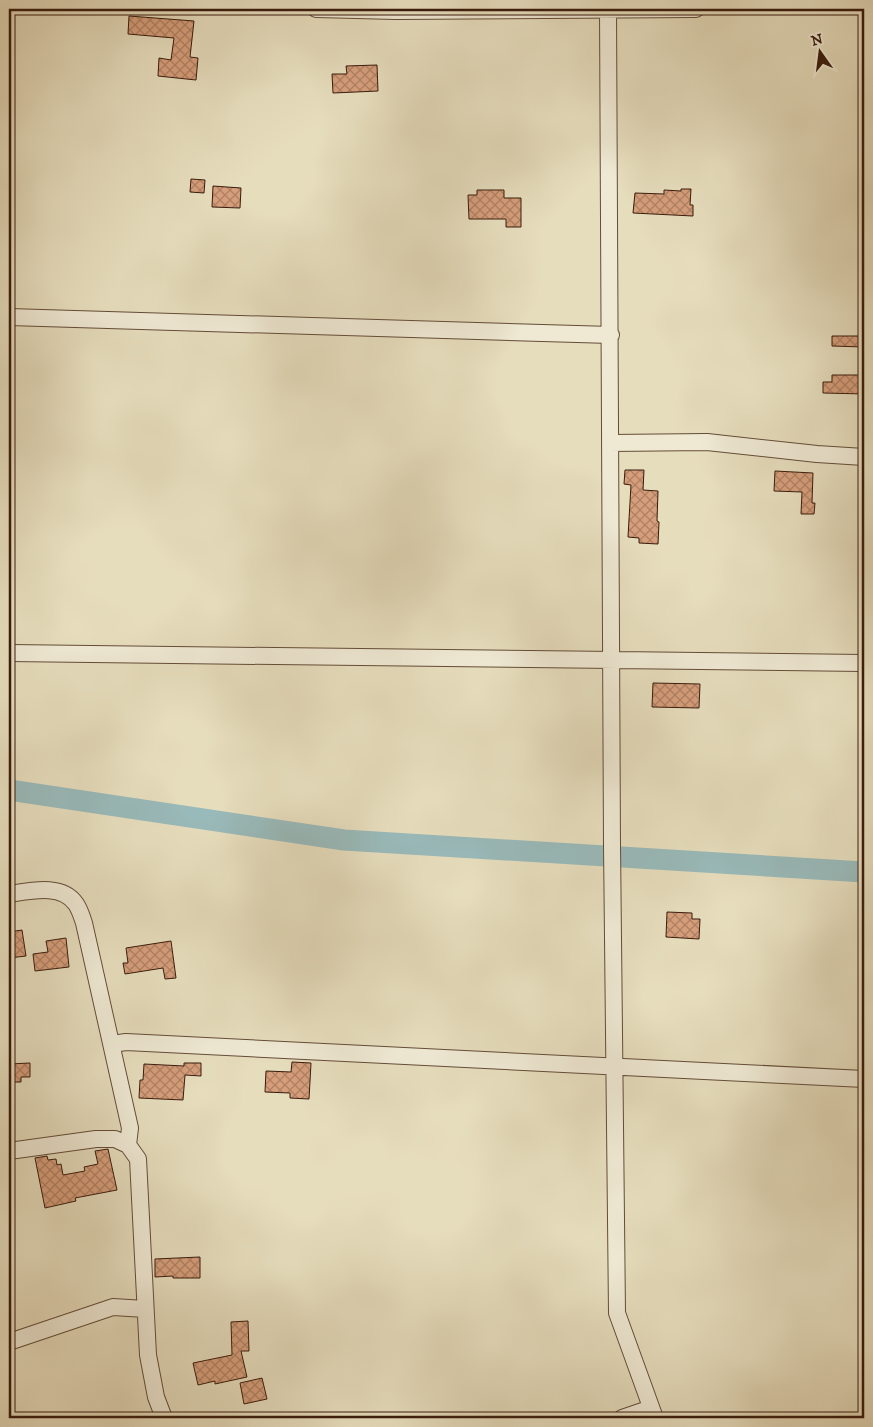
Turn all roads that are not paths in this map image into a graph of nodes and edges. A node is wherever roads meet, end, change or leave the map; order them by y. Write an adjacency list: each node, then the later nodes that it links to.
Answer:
1 (316, 9): 2 (street)
2 (608, 9): 3 (street); 5 (street)
3 (696, 9)
4 (9, 317): 5 (street)
5 (611, 335): 6 (street)
6 (610, 443): 7 (street); 9 (street)
7 (864, 457)
8 (9, 653): 9 (street)
9 (612, 660): 10 (street); 13 (street)
10 (864, 663)
11 (9, 894): 12 (street)
12 (112, 1044): 13 (street); 15 (street)
13 (615, 1067): 14 (street); 19 (street)
14 (864, 1079)
15 (128, 1145): 16 (street); 17 (street)
16 (9, 1151)
17 (146, 1309): 18 (street); 20 (street)
18 (9, 1342)
19 (653, 1413): 21 (street)
20 (164, 1418)
21 (622, 1418)

